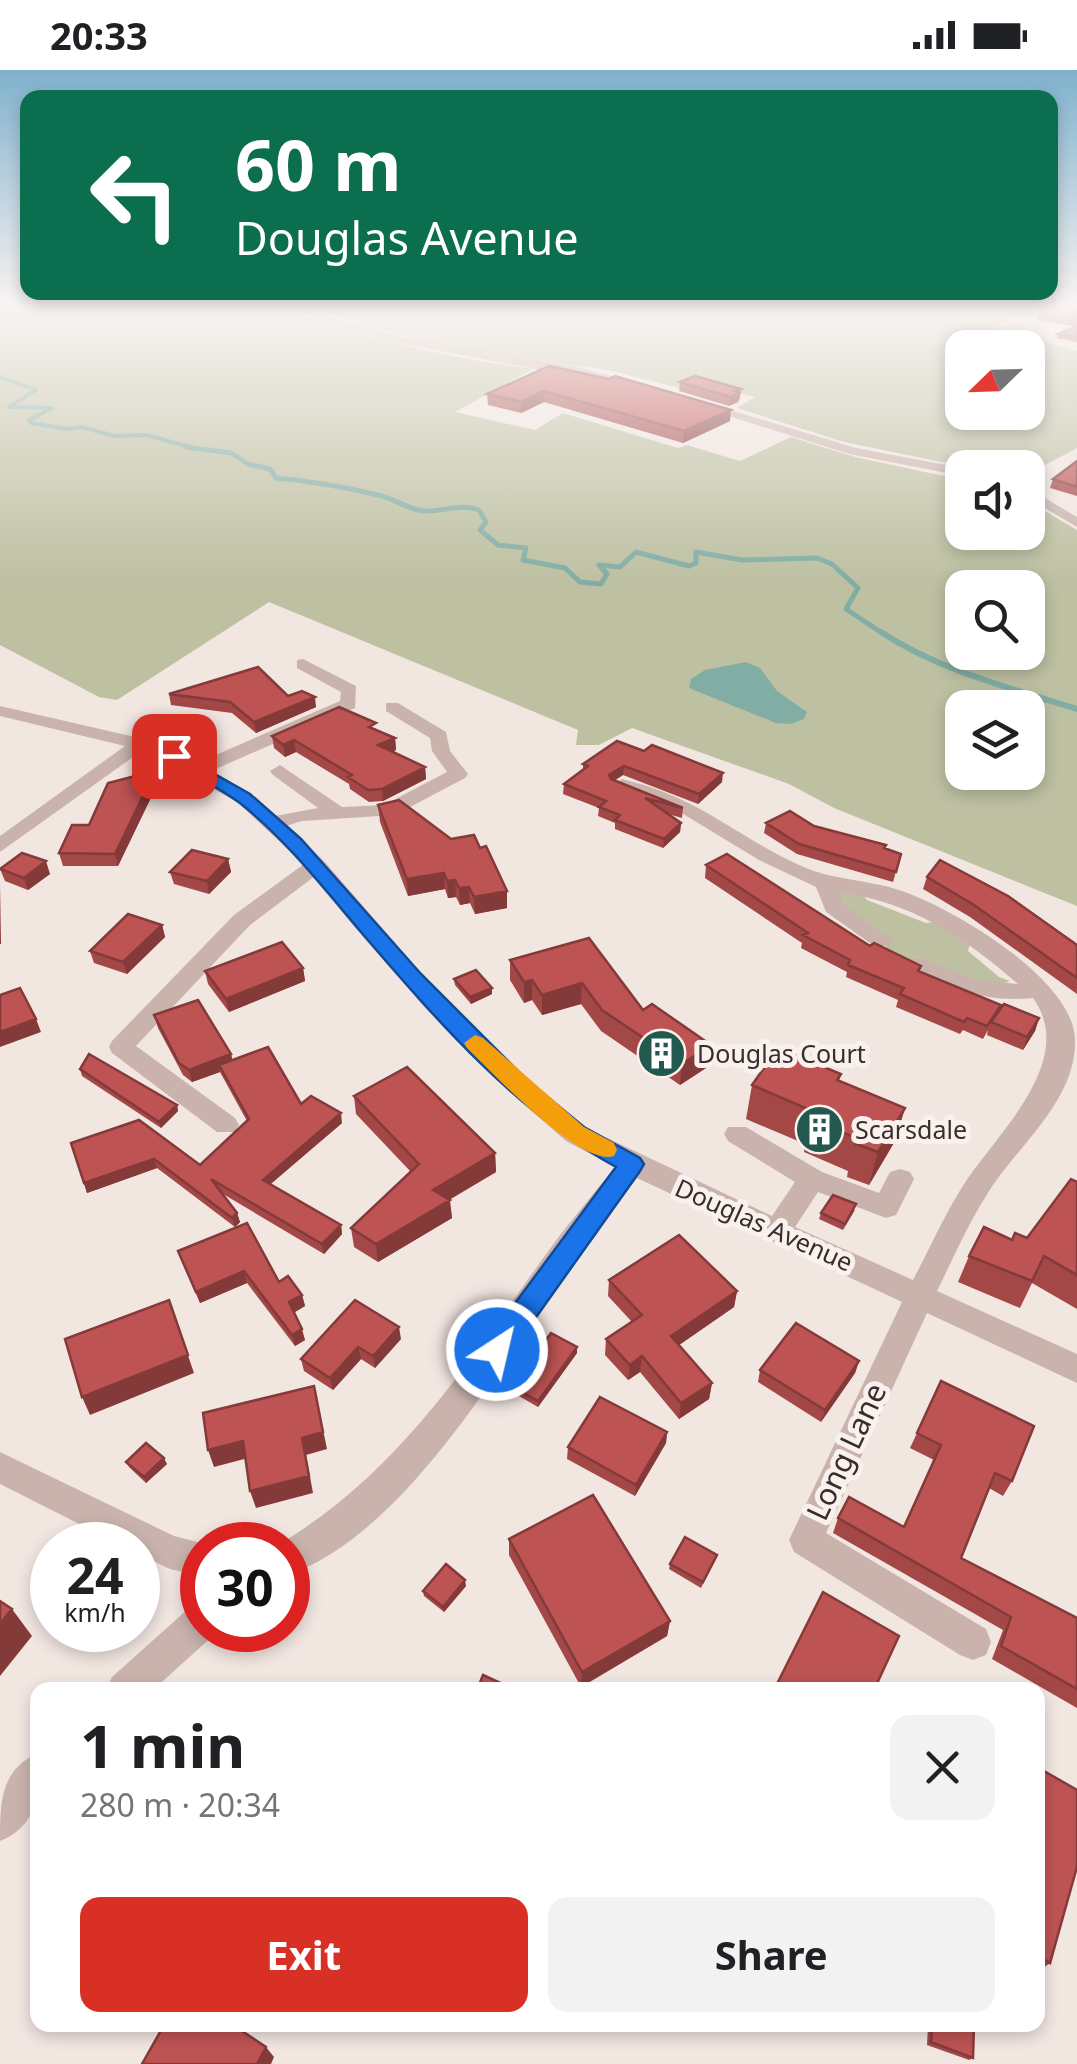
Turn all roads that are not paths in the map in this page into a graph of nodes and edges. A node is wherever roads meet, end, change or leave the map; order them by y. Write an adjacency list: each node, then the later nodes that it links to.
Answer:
1 (687, 399): 2 (street)
2 (945, 469)
3 (1045, 503): 4 (street)
4 (1077, 523)
5 (303, 664): 9 (street)
6 (392, 707): 12 (street)
7 (0, 711): 8 (street, Douglas Avenue)
8 (139, 744): 9 (street, Douglas Avenue); 14 (street)
9 (200, 769): 13 (street, Douglas Avenue)
10 (280, 771): 12 (street)
11 (622, 785): 16 (street)
12 (339, 814): 13 (street)
13 (274, 823): 15 (street, Douglas Avenue)
14 (0, 846)
15 (317, 865): 20 (street); 22 (street, Douglas Avenue)
16 (826, 883): 17 (street); 19 (street)
17 (882, 941)
18 (918, 964): 19 (street)
19 (1039, 990): 26 (street)
20 (226, 1125)
21 (737, 1134): 24 (street)
22 (632, 1164): 25 (street, Douglas Avenue); 29 (street)
23 (900, 1178): 24 (street)
24 (812, 1180): 25 (street)
25 (776, 1232): 26 (street, Douglas Avenue)
26 (920, 1296): 27 (street, Douglas Avenue); 32 (street, Long Lane)
27 (1077, 1369)
28 (0, 1467): 30 (street)
29 (310, 1545)
30 (180, 1554)
31 (180, 1641): 33 (street)
32 (972, 1642)
33 (134, 1682)
34 (30, 1782): 35 (street)
35 (0, 1821)

